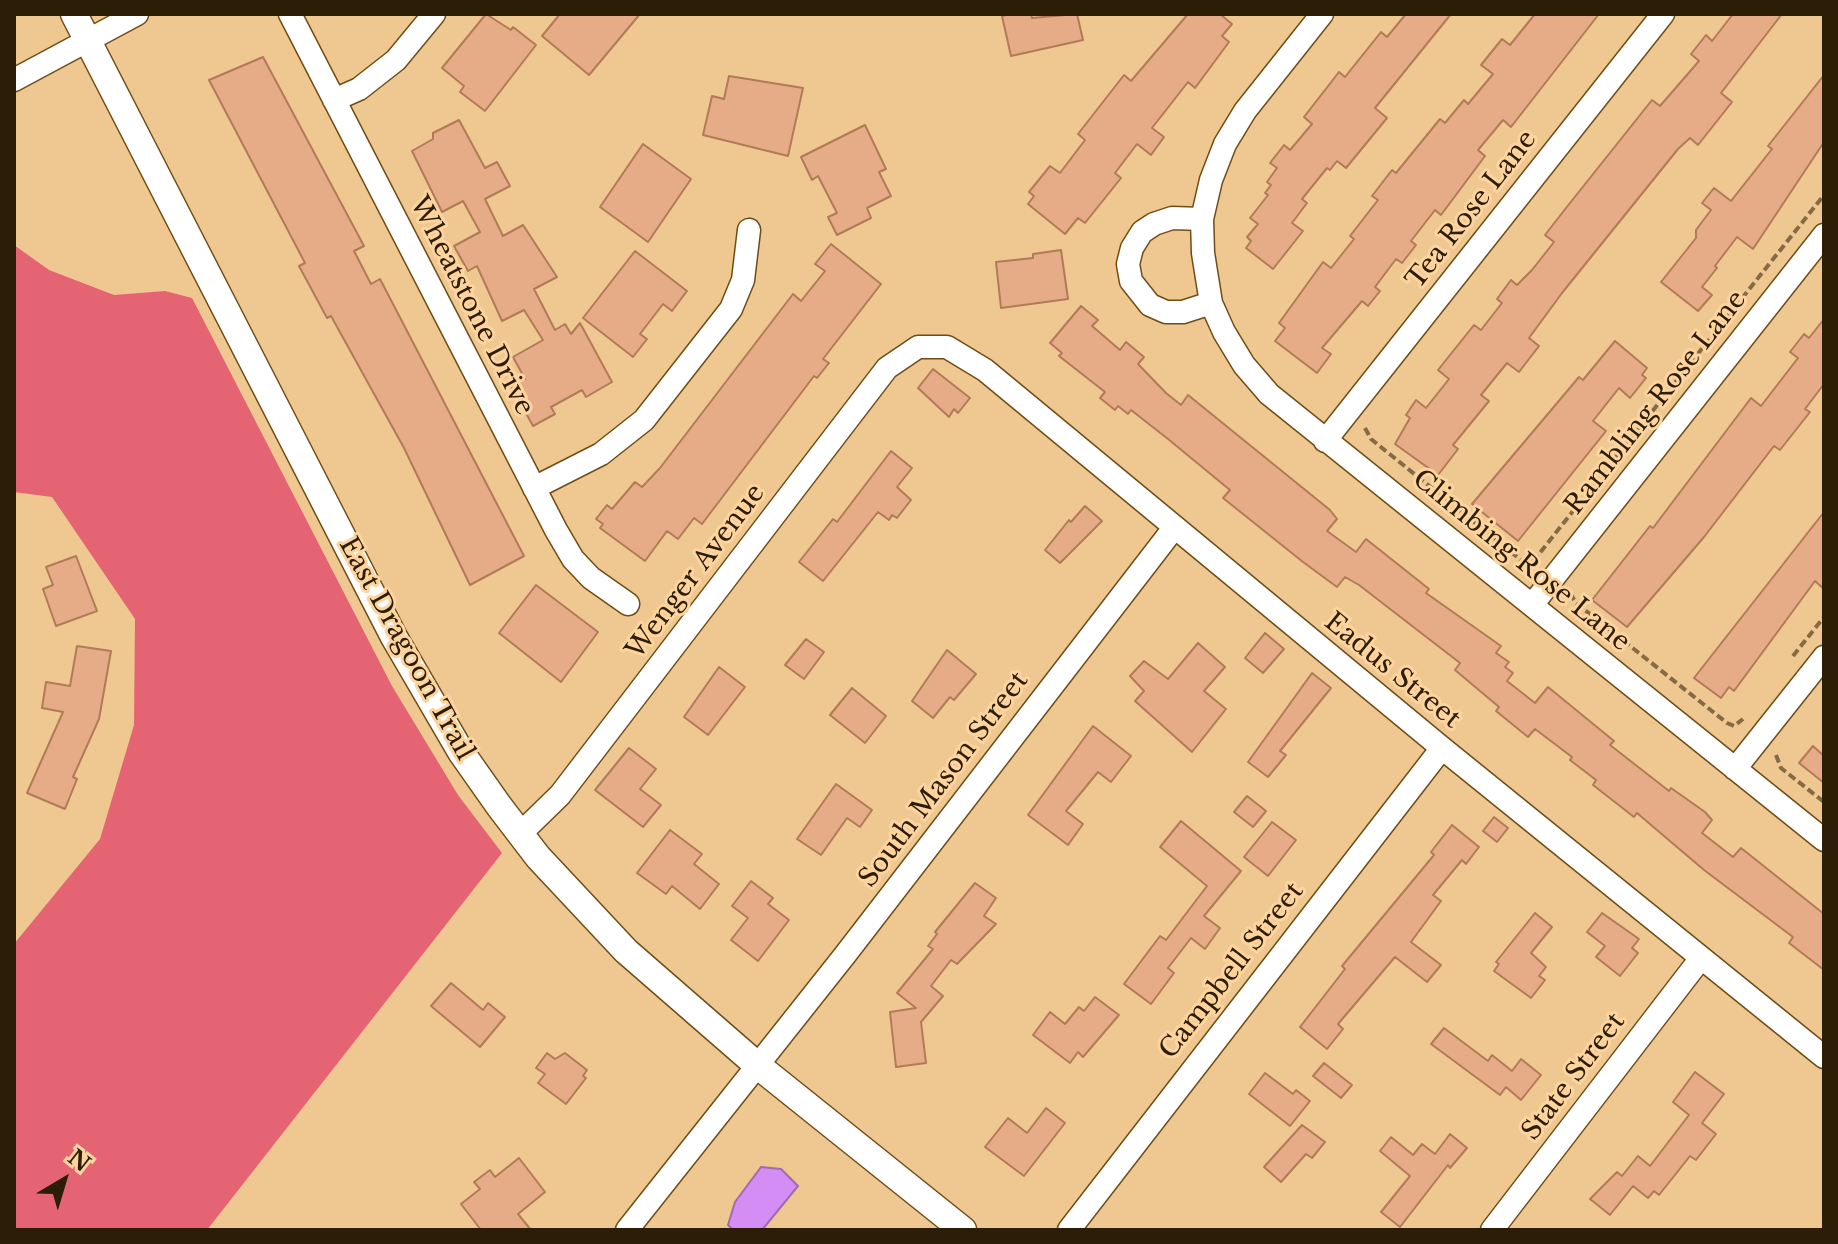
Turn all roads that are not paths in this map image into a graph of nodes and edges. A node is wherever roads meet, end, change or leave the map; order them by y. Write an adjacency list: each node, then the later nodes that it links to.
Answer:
1 (74, 14): 7 (street, East Dragoon Trail)
2 (137, 14): 7 (street)
3 (290, 14): 9 (street, Wheatstone Drive)
4 (434, 14): 9 (street)
5 (1322, 14): 10 (street)
6 (1663, 14): 15 (street, Tea Rose Lane)
7 (88, 41): 8 (street); 23 (street, East Dragoon Trail)
8 (14, 80)
9 (334, 100): 16 (street, Wheatstone Drive)
10 (1202, 219): 13 (street); 13 (street)
11 (749, 230): 16 (street)
12 (1824, 235): 19 (street, Rambling Rose Lane)
13 (1211, 303): 15 (street, Climbing Rose Lane)
14 (918, 347): 17 (street, Eadus Street); 23 (street, Wenger Avenue)
15 (1325, 441): 19 (street, Climbing Rose Lane)
16 (534, 488): 18 (street, Wheatstone Drive)
17 (1174, 528): 21 (street, Eadus Street); 27 (street, South Mason Street)
18 (628, 604)
19 (1532, 605): 22 (street, Climbing Rose Lane)
20 (1824, 657): 22 (street)
21 (1442, 748): 25 (street, Eadus Street); 30 (street, Campbell Street)
22 (1735, 769): 24 (street, Climbing Rose Lane)
23 (520, 834): 27 (street, East Dragoon Trail)
24 (1824, 840)
25 (1701, 958): 26 (street, Eadus Street); 31 (street, State Street)
26 (1824, 1057)
27 (757, 1065): 28 (street, South Mason Street); 29 (street, East Dragoon Trail)
28 (627, 1230)
29 (963, 1230)
30 (1069, 1230)
31 (1492, 1230)

